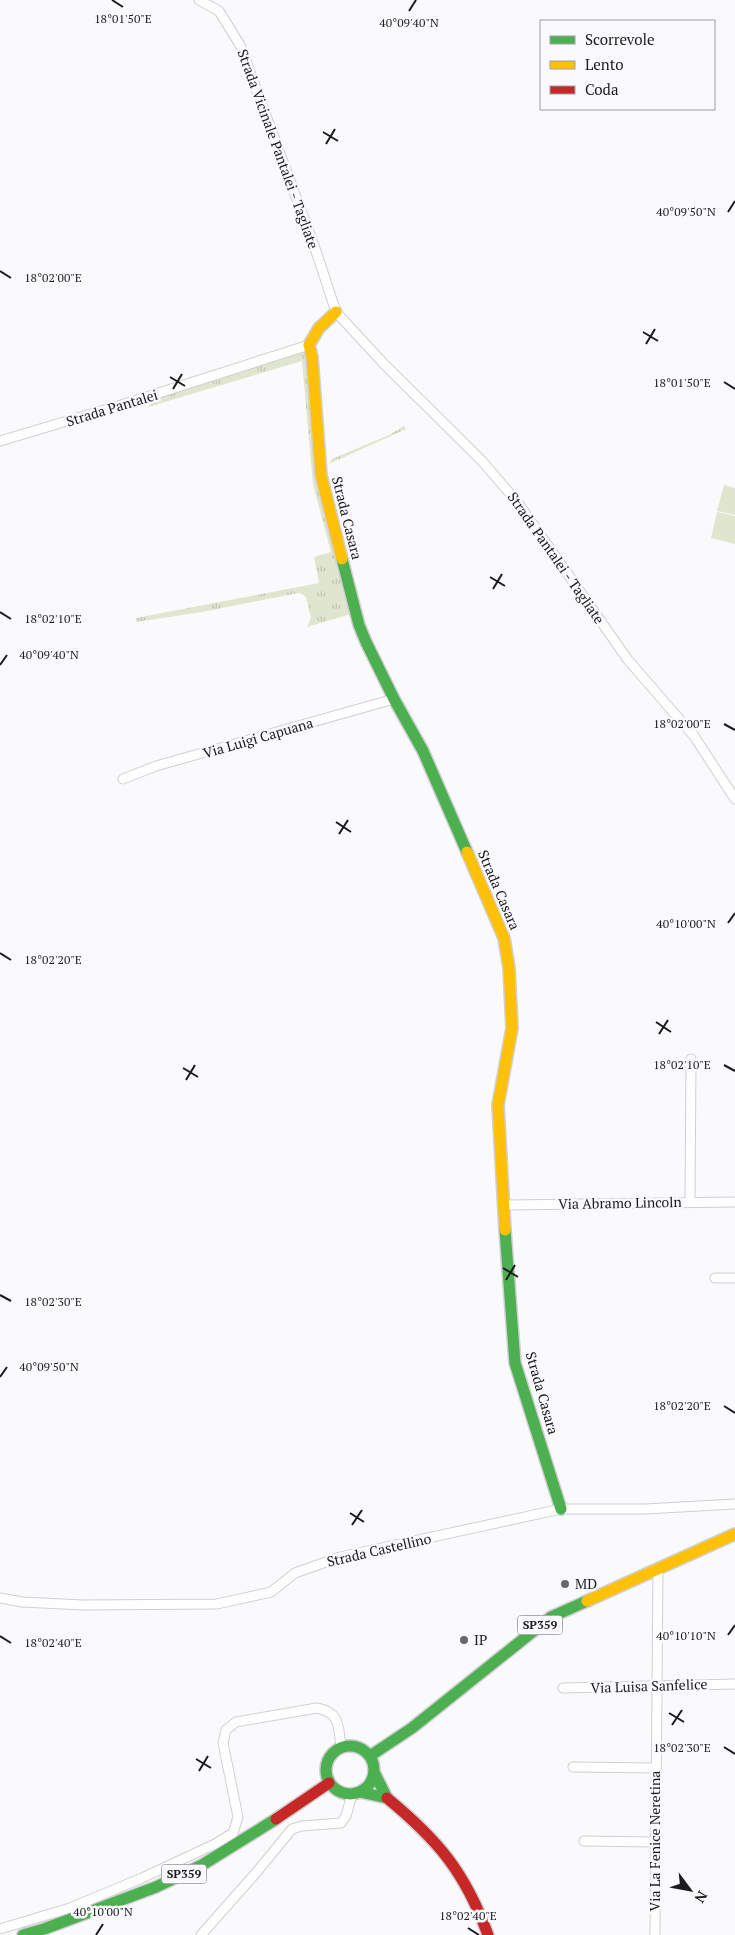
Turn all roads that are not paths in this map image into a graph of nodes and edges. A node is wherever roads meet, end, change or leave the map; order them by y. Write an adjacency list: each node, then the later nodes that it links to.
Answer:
1 (199, 0): 2 (street, Strada Vicinale Pantalei - Tagliate)
2 (336, 312): 3 (street); 7 (street, Strada Pantalei - Tagliate)
3 (309, 345): 4 (street, Strada Pantalei); 5 (street, Strada Casara)
4 (0, 441)
5 (394, 699): 6 (street, Via Luigi Capuana); 11 (street, Strada Casara)
6 (123, 779)
7 (735, 799)
8 (691, 1058): 9 (street)
9 (690, 1202): 10 (street, Via Abramo Lincoln); 11 (street, Via Abramo Lincoln)
10 (735, 1202)
11 (505, 1205): 15 (street, Strada Casara)
12 (715, 1278): 13 (street)
13 (735, 1278)
14 (735, 1504): 15 (street, Strada Castellino)
15 (561, 1509): 18 (street, Strada Castellino)
16 (735, 1534): 17 (street, SP359)
17 (658, 1568): 20 (street, Via La Fenice Neretina); 23 (street, SP359)
18 (0, 1598)
19 (735, 1684): 20 (street, Via Luisa Sanfelice)
20 (656, 1686): 21 (street, Via Luisa Sanfelice); 25 (street, Via La Fenice Neretina)
21 (563, 1688)
22 (341, 1747): 23 (street); 27 (street); 32 (street)
23 (370, 1756): 26 (street)
24 (573, 1767): 25 (street)
25 (656, 1768): 31 (street, Via La Fenice Neretina)
26 (374, 1772): 28 (street); 29 (street)
27 (329, 1783): 28 (street); 33 (street, SP359)
28 (356, 1793): 29 (street); 34 (street)
29 (387, 1798): 35 (street)
30 (584, 1841): 31 (street)
31 (655, 1842): 36 (street, Via La Fenice Neretina)
32 (0, 1929)
33 (23, 1935)
34 (201, 1935)
35 (488, 1935)
36 (655, 1935)

